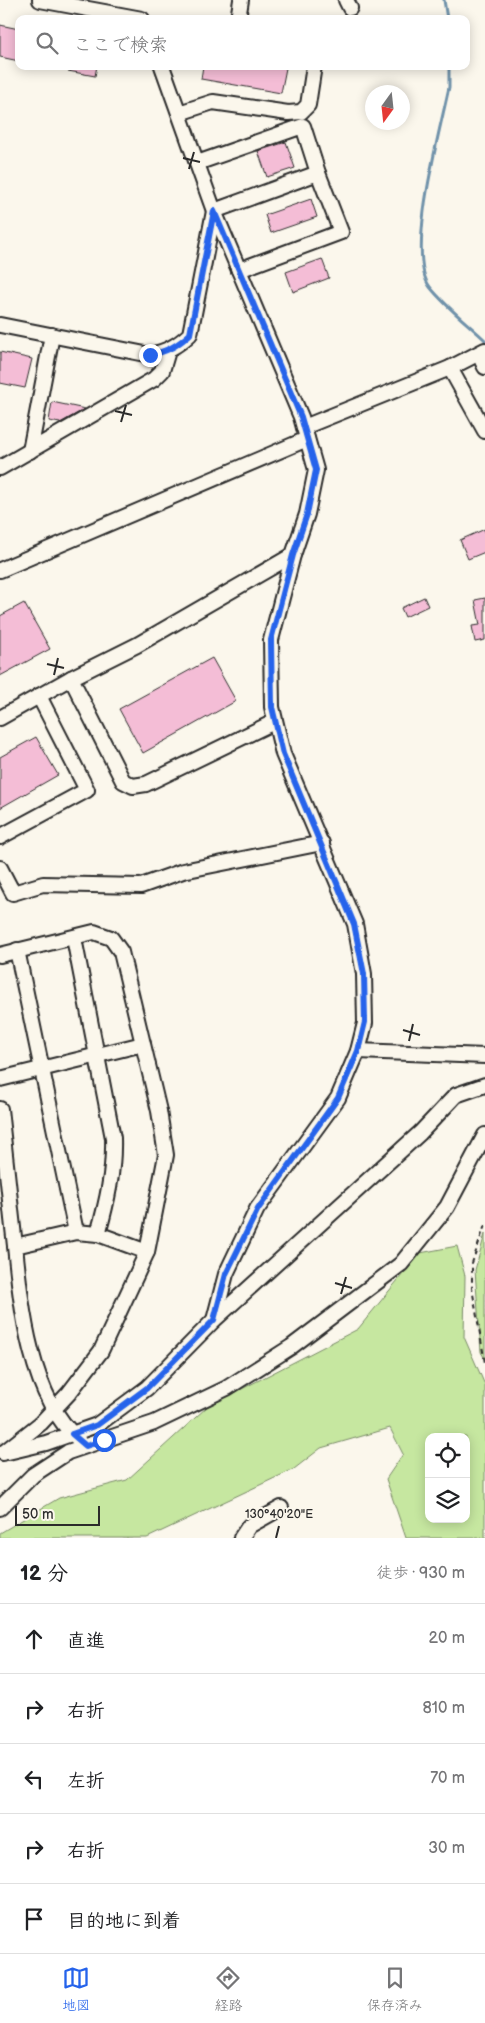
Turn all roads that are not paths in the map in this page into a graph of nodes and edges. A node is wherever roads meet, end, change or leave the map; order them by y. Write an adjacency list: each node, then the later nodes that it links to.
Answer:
1 (40, 0): 3 (street)
2 (241, 0): 4 (street)
3 (121, 15)
4 (239, 15)
5 (163, 70): 7 (street)
6 (313, 70): 7 (street)
7 (179, 113): 8 (street)
8 (197, 163): 9 (street); 10 (street)
9 (318, 173): 10 (street); 11 (street)
10 (214, 211): 11 (street); 14 (street)
11 (239, 270): 19 (street)
12 (0, 325): 13 (street)
13 (52, 335): 14 (street); 20 (street)
14 (168, 351): 20 (street)
15 (482, 352): 16 (street); 17 (street)
16 (485, 367)
17 (450, 368): 18 (street); 19 (street)
18 (485, 432)
19 (305, 433): 22 (street); 23 (street)
20 (30, 451): 21 (street)
21 (0, 468)
22 (293, 555): 24 (street); 27 (street)
23 (0, 570)
24 (71, 678): 25 (street); 27 (street)
25 (39, 696): 26 (street); 28 (street)
26 (0, 718)
27 (274, 722): 29 (street)
28 (0, 837)
29 (322, 843): 30 (street); 35 (street)
30 (0, 868)
31 (74, 938): 32 (street); 34 (street); 36 (street)
32 (17, 950): 33 (street); 38 (street)
33 (0, 955)
34 (143, 1044): 36 (street); 46 (street)
35 (358, 1051): 37 (street); 47 (street)
36 (96, 1055): 38 (street); 44 (street)
37 (485, 1056)
38 (40, 1068): 39 (street); 43 (street)
39 (0, 1079)
40 (485, 1085): 47 (street)
41 (0, 1109): 45 (street)
42 (485, 1135): 50 (street)
43 (76, 1232): 44 (street); 45 (street)
44 (98, 1234): 46 (street)
45 (15, 1246): 48 (street)
46 (146, 1252): 48 (street)
47 (214, 1320): 49 (street)
48 (54, 1408): 49 (street); 51 (street)
49 (72, 1434): 50 (street); 51 (street)
50 (86, 1446): 52 (street)
51 (2, 1453)
52 (0, 1508)
53 (281, 1508): 54 (street)
54 (241, 1538)

